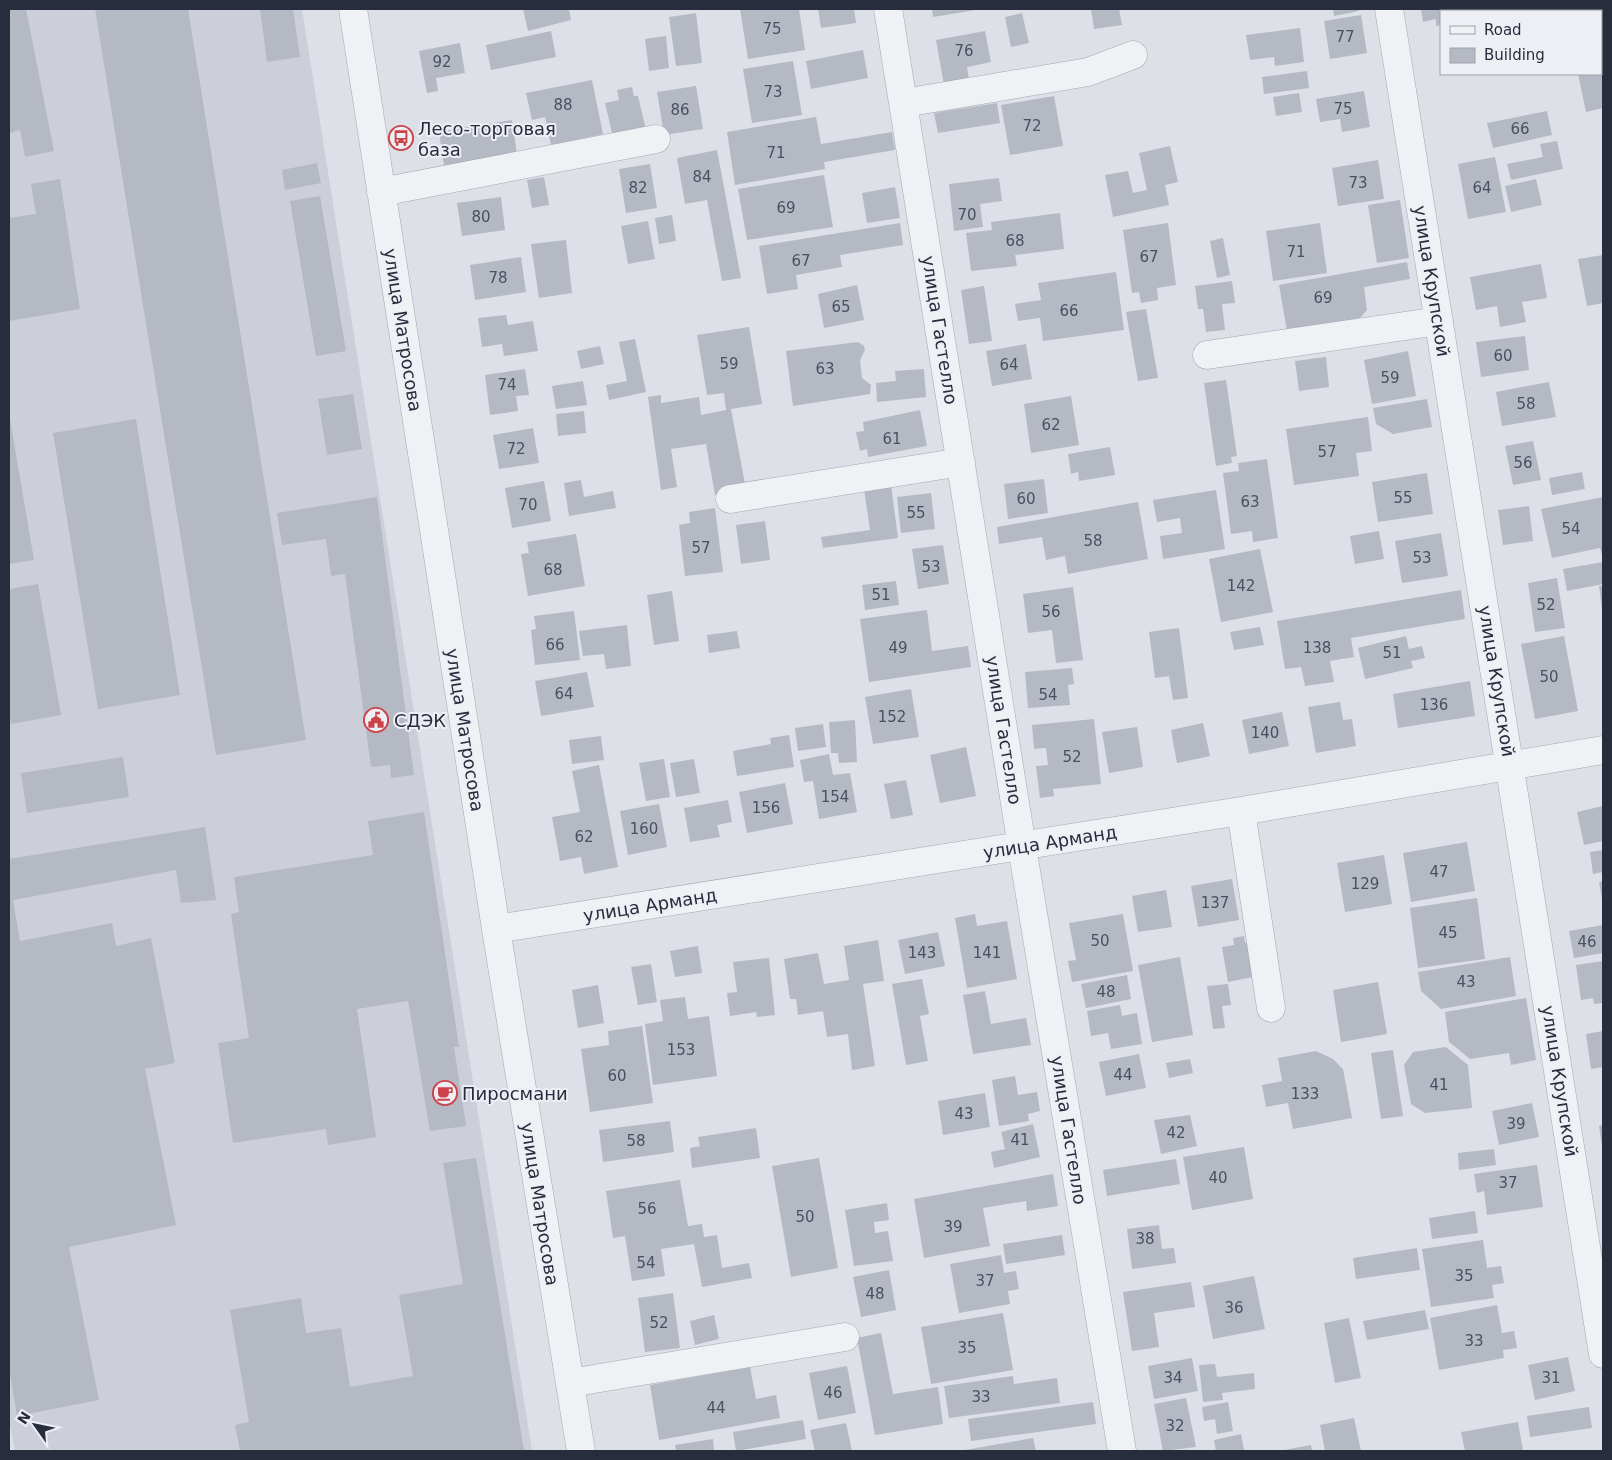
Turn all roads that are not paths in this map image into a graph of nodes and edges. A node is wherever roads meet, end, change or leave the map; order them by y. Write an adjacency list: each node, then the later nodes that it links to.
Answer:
1 (353, 9): 7 (street, улица Матросова)
2 (888, 9): 5 (street, улица Гастелло)
3 (1390, 9): 8 (street, улица Крупской)
4 (1133, 55): 5 (street)
5 (904, 103): 10 (street, улица Гастелло)
6 (656, 139): 7 (street)
7 (382, 192): 16 (street, улица Матросова)
8 (1438, 321): 9 (street); 13 (street, улица Крупской)
9 (1207, 355)
10 (961, 462): 11 (street); 15 (street, улица Гастелло)
11 (730, 499)
12 (1603, 750): 13 (street, улица Арманд)
13 (1510, 764): 14 (street, улица Арманд); 19 (street, улица Крупской)
14 (1241, 811): 15 (street, улица Арманд); 17 (street)
15 (1022, 847): 16 (street, улица Арманд); 22 (street, улица Гастелло)
16 (496, 929): 20 (street, улица Матросова)
17 (1271, 1008)
18 (845, 1337): 20 (street)
19 (1603, 1354)
20 (570, 1383): 21 (street, улица Матросова)
21 (581, 1451)
22 (1122, 1451)

